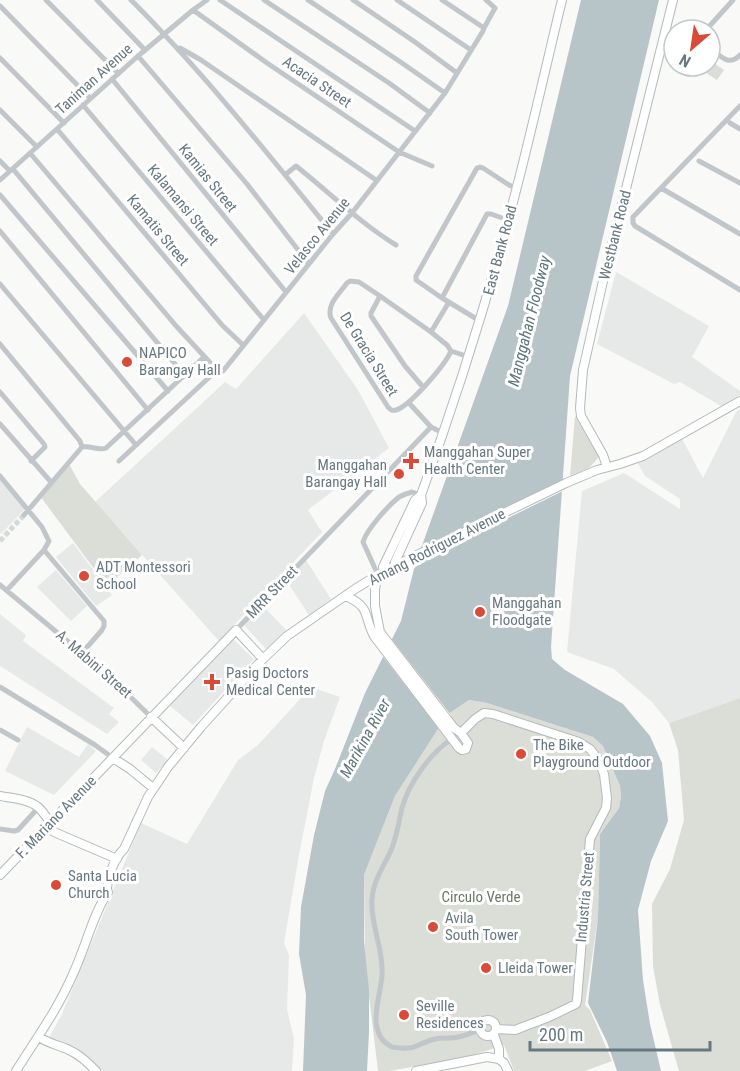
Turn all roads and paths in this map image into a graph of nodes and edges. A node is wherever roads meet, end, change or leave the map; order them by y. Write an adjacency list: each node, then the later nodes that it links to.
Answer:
1 (46, 0): 27 (street)
2 (97, 0): 21 (street)
3 (131, 0): 19 (street)
4 (207, 0): 16 (street, Taniman Avenue)
5 (220, 0): 40 (street)
6 (264, 0): 35 (street)
7 (308, 0): 30 (street)
8 (353, 0): 28 (street)
9 (397, 0): 22 (street)
10 (442, 0): 18 (street)
11 (486, 0): 18 (street, Velasco Avenue)
12 (562, 0): 52 (street, East Bank Road)
13 (673, 0): 56 (street, Westbank Road)
14 (733, 0): 17 (street)
15 (0, 6): 31 (street)
16 (193, 10): 19 (street, Taniman Avenue); 42 (street, Acacia Street)
17 (717, 18)
18 (484, 28): 22 (street, Velasco Avenue)
19 (165, 33): 20 (street); 21 (street, Taniman Avenue)
20 (176, 46): 48 (street); 50 (street)
21 (145, 50): 24 (street, Taniman Avenue)
22 (471, 50): 28 (street, Velasco Avenue)
23 (740, 55): 25 (street)
24 (138, 56): 27 (street, Taniman Avenue); 63 (street)
25 (722, 56)
26 (0, 58): 36 (street)
27 (118, 73): 29 (street, Taniman Avenue)
28 (457, 73): 30 (street, Velasco Avenue)
29 (112, 79): 31 (street, Taniman Avenue); 66 (street, Kamias Street)
30 (445, 93): 35 (street, Velasco Avenue)
31 (90, 98): 32 (street, Taniman Avenue)
32 (83, 105): 36 (street, Taniman Avenue); 70 (street, Kalamansi Street)
33 (740, 106): 53 (street)
34 (0, 110): 41 (street)
35 (430, 113): 40 (street, Velasco Avenue)
36 (64, 123): 38 (street, Taniman Avenue)
37 (730, 123): 39 (street)
38 (57, 129): 41 (street, Taniman Avenue); 74 (street, Kamatis Street)
39 (740, 129)
40 (415, 131): 42 (street, Velasco Avenue)
41 (37, 147): 43 (street, Taniman Avenue)
42 (399, 152): 46 (street, Acacia Street); 50 (street, Velasco Avenue)
43 (30, 153): 47 (street, Taniman Avenue); 76 (street)
44 (0, 161): 47 (street)
45 (699, 161): 51 (street)
46 (432, 166)
47 (11, 170): 49 (street, Taniman Avenue); 79 (street)
48 (285, 175): 55 (street); 60 (street)
49 (0, 180)
50 (376, 180): 55 (street, Velasco Avenue)
51 (740, 183)
52 (516, 188): 58 (street, East Bank Road); 68 (street)
53 (662, 188): 57 (street); 61 (street)
54 (0, 195): 81 (street)
55 (352, 213): 60 (street, Velasco Avenue); 62 (street)
56 (620, 214): 57 (street); 94 (street, Westbank Road)
57 (633, 217): 65 (street)
58 (508, 220): 68 (street); 71 (street, East Bank Road)
59 (0, 231): 85 (street)
60 (333, 234): 63 (street, Velasco Avenue)
61 (740, 234)
62 (396, 245)
63 (309, 264): 66 (street, Velasco Avenue)
64 (0, 284): 88 (street)
65 (740, 290)
66 (286, 292): 70 (street, Velasco Avenue)
67 (380, 296): 72 (street, De Gracia Street); 80 (street); 84 (street, De Gracia Street)
68 (442, 298): 69 (street)
69 (449, 303): 71 (street); 72 (street)
70 (264, 320): 74 (street, Velasco Avenue)
71 (480, 321): 77 (street, East Bank Road)
72 (431, 332): 75 (street, De Gracia Street)
73 (0, 345): 91 (street)
74 (243, 345): 78 (street, Velasco Avenue)
75 (452, 351): 77 (street); 80 (street, De Gracia Street)
76 (204, 357): 78 (street); 79 (street)
77 (469, 357): 89 (street, East Bank Road)
78 (217, 370): 90 (street)
79 (185, 376): 81 (street)
80 (423, 387): 84 (street, De Gracia Street)
81 (168, 391): 85 (street)
82 (0, 392): 92 (street)
83 (740, 401): 94 (street, Amang Rodriguez Avenue)
84 (409, 403): 87 (street)
85 (148, 410): 88 (street)
86 (0, 424): 92 (street)
87 (431, 427): 89 (street); 108 (street, MRR Street)
88 (124, 431): 90 (street); 91 (street)
89 (443, 433): 97 (street, East Bank Road)
90 (136, 445): 93 (street)
91 (82, 447): 96 (street)
92 (31, 461): 96 (street)
93 (119, 461)
94 (607, 467): 100 (street, Amang Rodriguez Avenue)
95 (0, 476): 98 (street)
96 (51, 482): 98 (street)
97 (421, 495): 100 (street, East Bank Road); 101 (street, East Bank Road); 101 (street)
98 (26, 512): 99 (street)
99 (44, 550): 103 (street); 110 (street)
100 (395, 566): 101 (street, Amang Rodriguez Avenue)
101 (381, 573): 104 (street, Amang Rodriguez Avenue); 106 (street, East Bank Road)
102 (0, 585): 103 (street, A. Mabini Street)
103 (7, 590): 110 (street, A. Mabini Street)
104 (355, 590): 105 (street, Amang Rodriguez Avenue); 107 (street)
105 (346, 596): 107 (street); 111 (street, Amang Rodriguez Avenue)
106 (375, 606): 107 (street); 109 (street, East Bank Road)
107 (365, 608): 109 (street)
108 (236, 630): 111 (street); 113 (street, MRR Street)
109 (377, 634): 115 (street)
110 (82, 653): 113 (street, A. Mabini Street)
111 (262, 659): 117 (street, Amang Rodriguez Avenue)
112 (0, 687): 118 (street)
113 (151, 717): 117 (street, A. Mabini Street); 118 (street, MRR Street)
114 (0, 730): 116 (street)
115 (453, 733): 128 (street); 129 (street, Industria Street)
116 (18, 740)
117 (184, 748): 119 (street, Amang Rodriguez Avenue)
118 (113, 758): 119 (street); 122 (street, F. Mariano Avenue)
119 (153, 788): 124 (street, Amang Rodriguez Avenue)
120 (0, 796): 121 (street)
121 (38, 808): 122 (street); 123 (street)
122 (49, 824): 125 (street); 126 (street, F. Mariano Avenue)
123 (0, 828)
124 (124, 849): 125 (street, Amang Rodriguez Avenue); 127 (street, Amang Rodriguez Avenue)
125 (117, 860): 127 (street, Amang Rodriguez Avenue)
126 (0, 875)
127 (105, 895): 130 (street, Amang Rodriguez Avenue)
128 (480, 1030): 129 (street); 129 (street)
129 (495, 1032): 131 (street)
130 (39, 1036): 132 (street, Amang Rodriguez Avenue); 133 (street)
131 (499, 1059): 134 (street); 135 (street)
132 (16, 1071)
133 (96, 1071)
134 (418, 1071)
135 (508, 1071)

